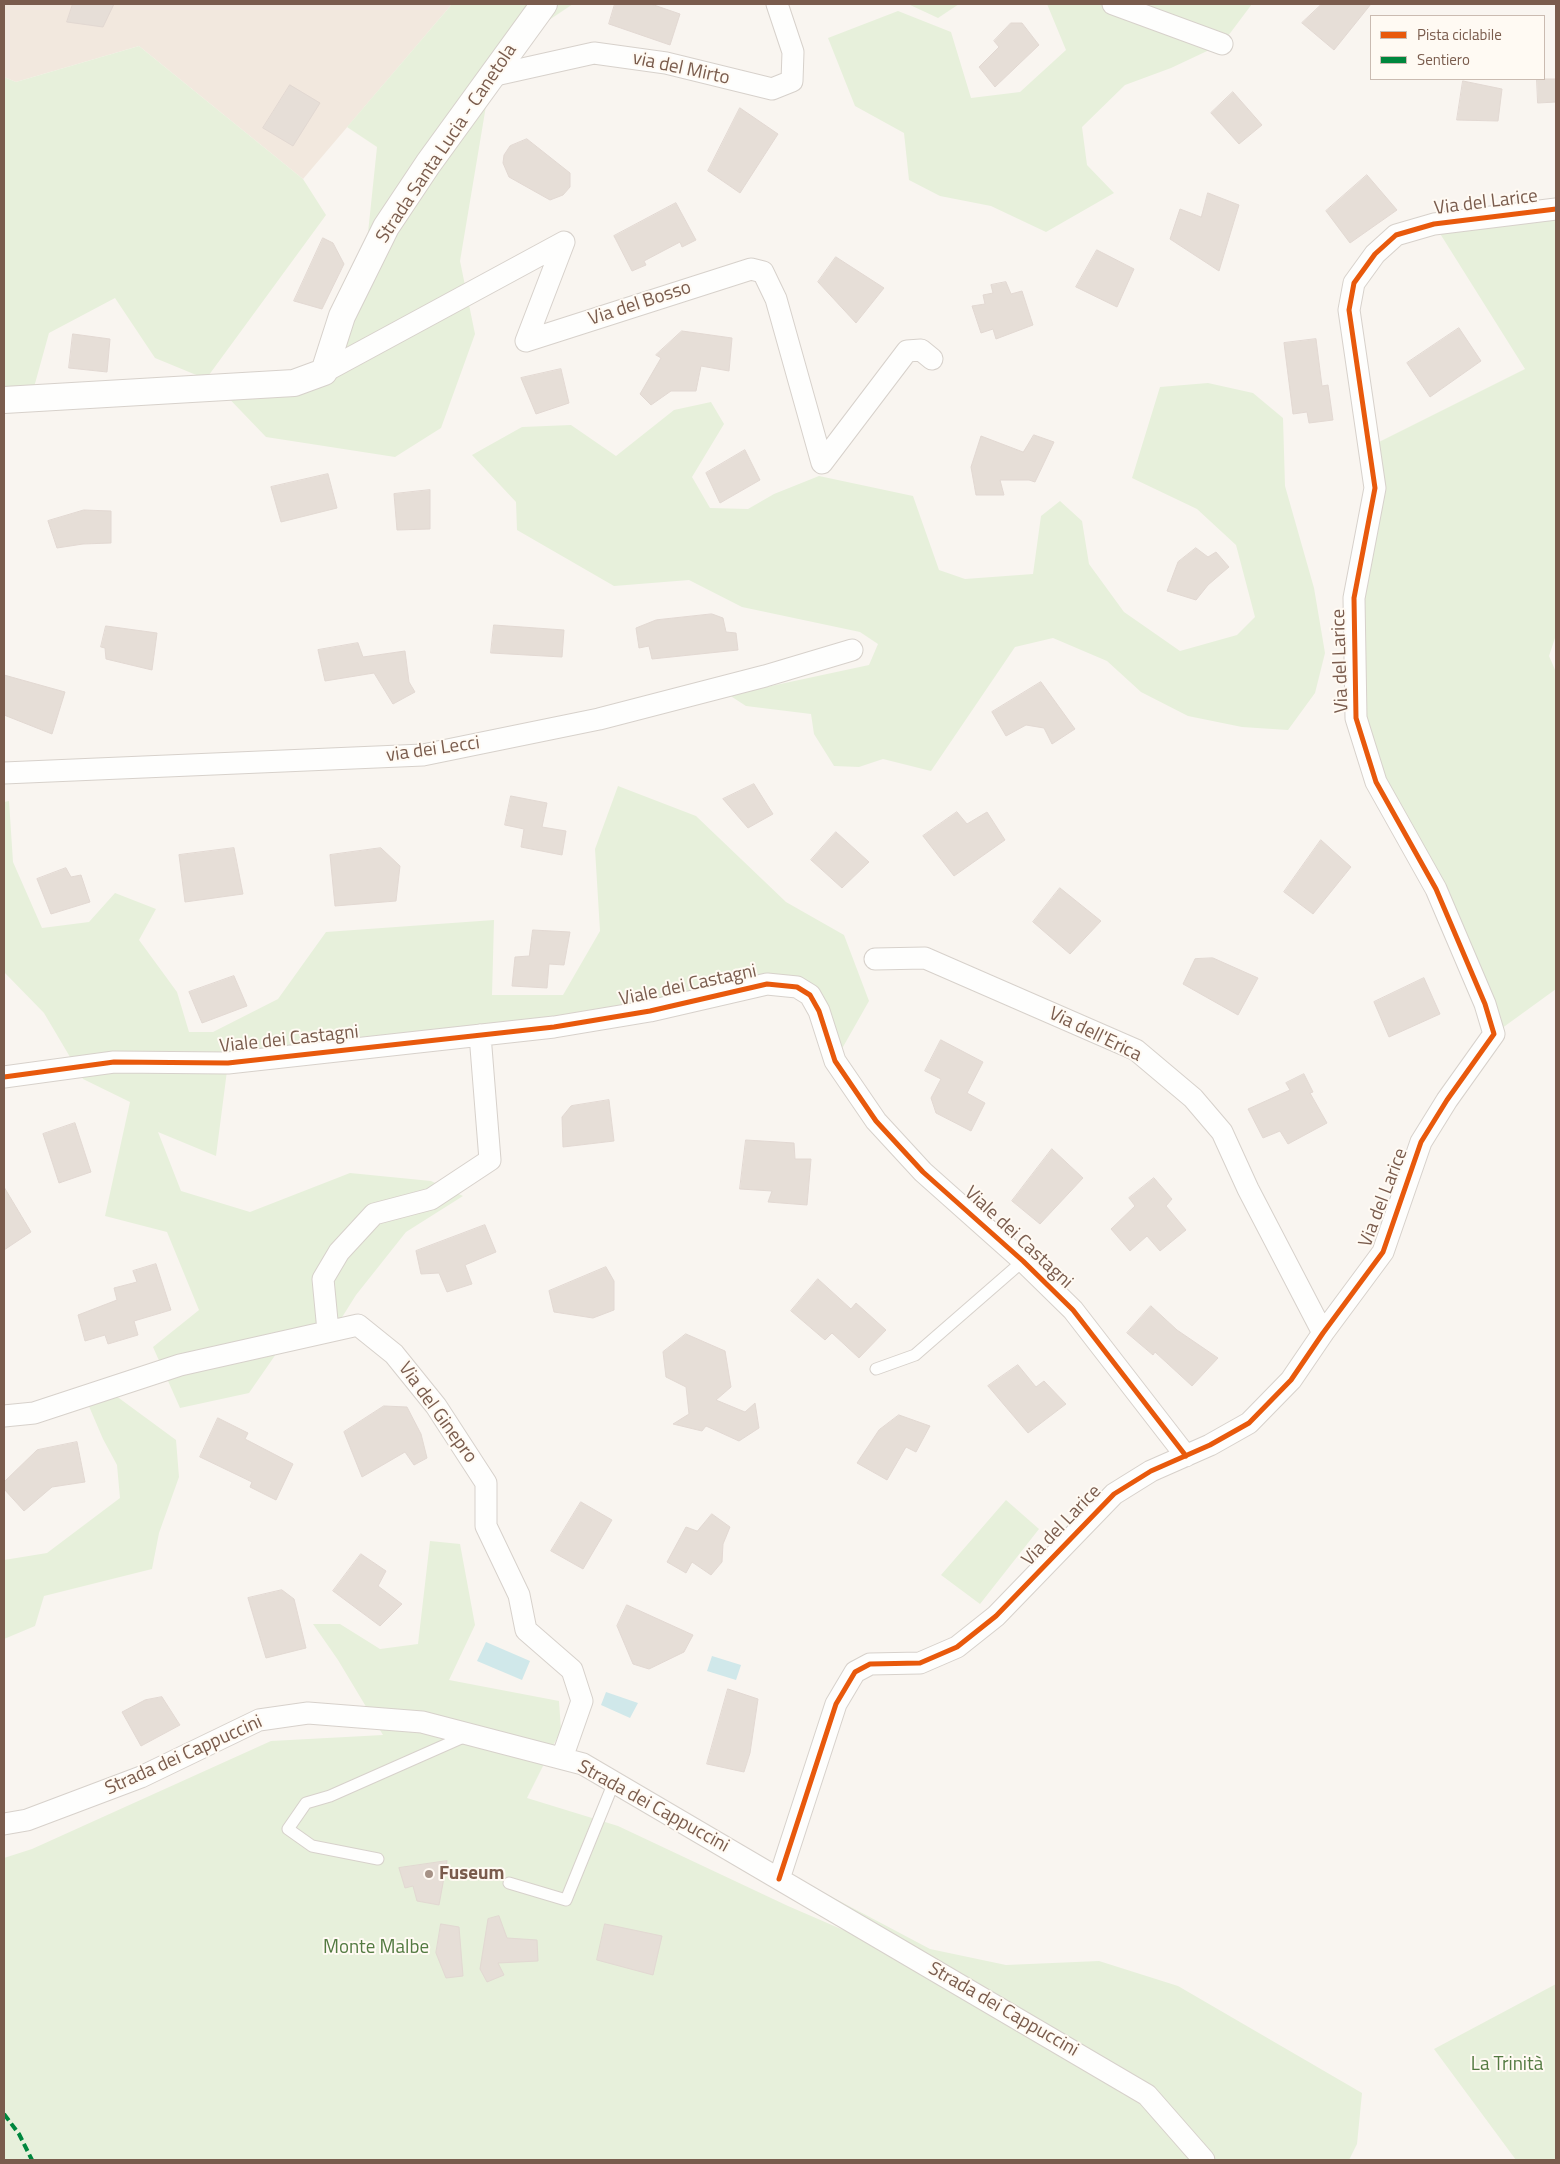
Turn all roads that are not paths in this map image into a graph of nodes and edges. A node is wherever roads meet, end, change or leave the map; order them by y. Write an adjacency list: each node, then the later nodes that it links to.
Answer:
1 (544, 4): 5 (street, Strada Santa Lucia - Canetola)
2 (777, 4): 5 (street, via del Mirto)
3 (1113, 4): 4 (street)
4 (1222, 44)
5 (491, 76): 8 (street, Strada Santa Lucia - Canetola)
6 (1556, 209): 17 (street, Via del Larice)
7 (932, 359): 8 (street, Via del Bosso)
8 (324, 372): 9 (street)
9 (4, 400)
10 (852, 650): 11 (street, via dei Lecci)
11 (4, 773)
12 (875, 959): 17 (street, Via dell'Erica)
13 (480, 1035): 14 (street, Viale dei Castagni); 15 (street, Viale dei Castagni); 16 (street)
14 (4, 1077)
15 (1023, 1260): 18 (lane); 20 (street, Viale dei Castagni)
16 (328, 1331): 19 (street, Via del Ginepro); 22 (street, Via del Ginepro)
17 (1323, 1332): 20 (street, Via del Larice)
18 (876, 1370)
19 (4, 1416)
20 (1186, 1456): 26 (street, Via del Larice)
21 (469, 1734): 22 (street, Strada dei Cappuccini); 24 (street, Strada dei Cappuccini); 25 (lane)
22 (562, 1758): 23 (street, Strada dei Cappuccini)
23 (614, 1782): 26 (street, Strada dei Cappuccini); 27 (lane)
24 (4, 1824)
25 (378, 1859)
26 (779, 1879): 28 (street, Strada dei Cappuccini)
27 (509, 1883)
28 (1204, 2160)

